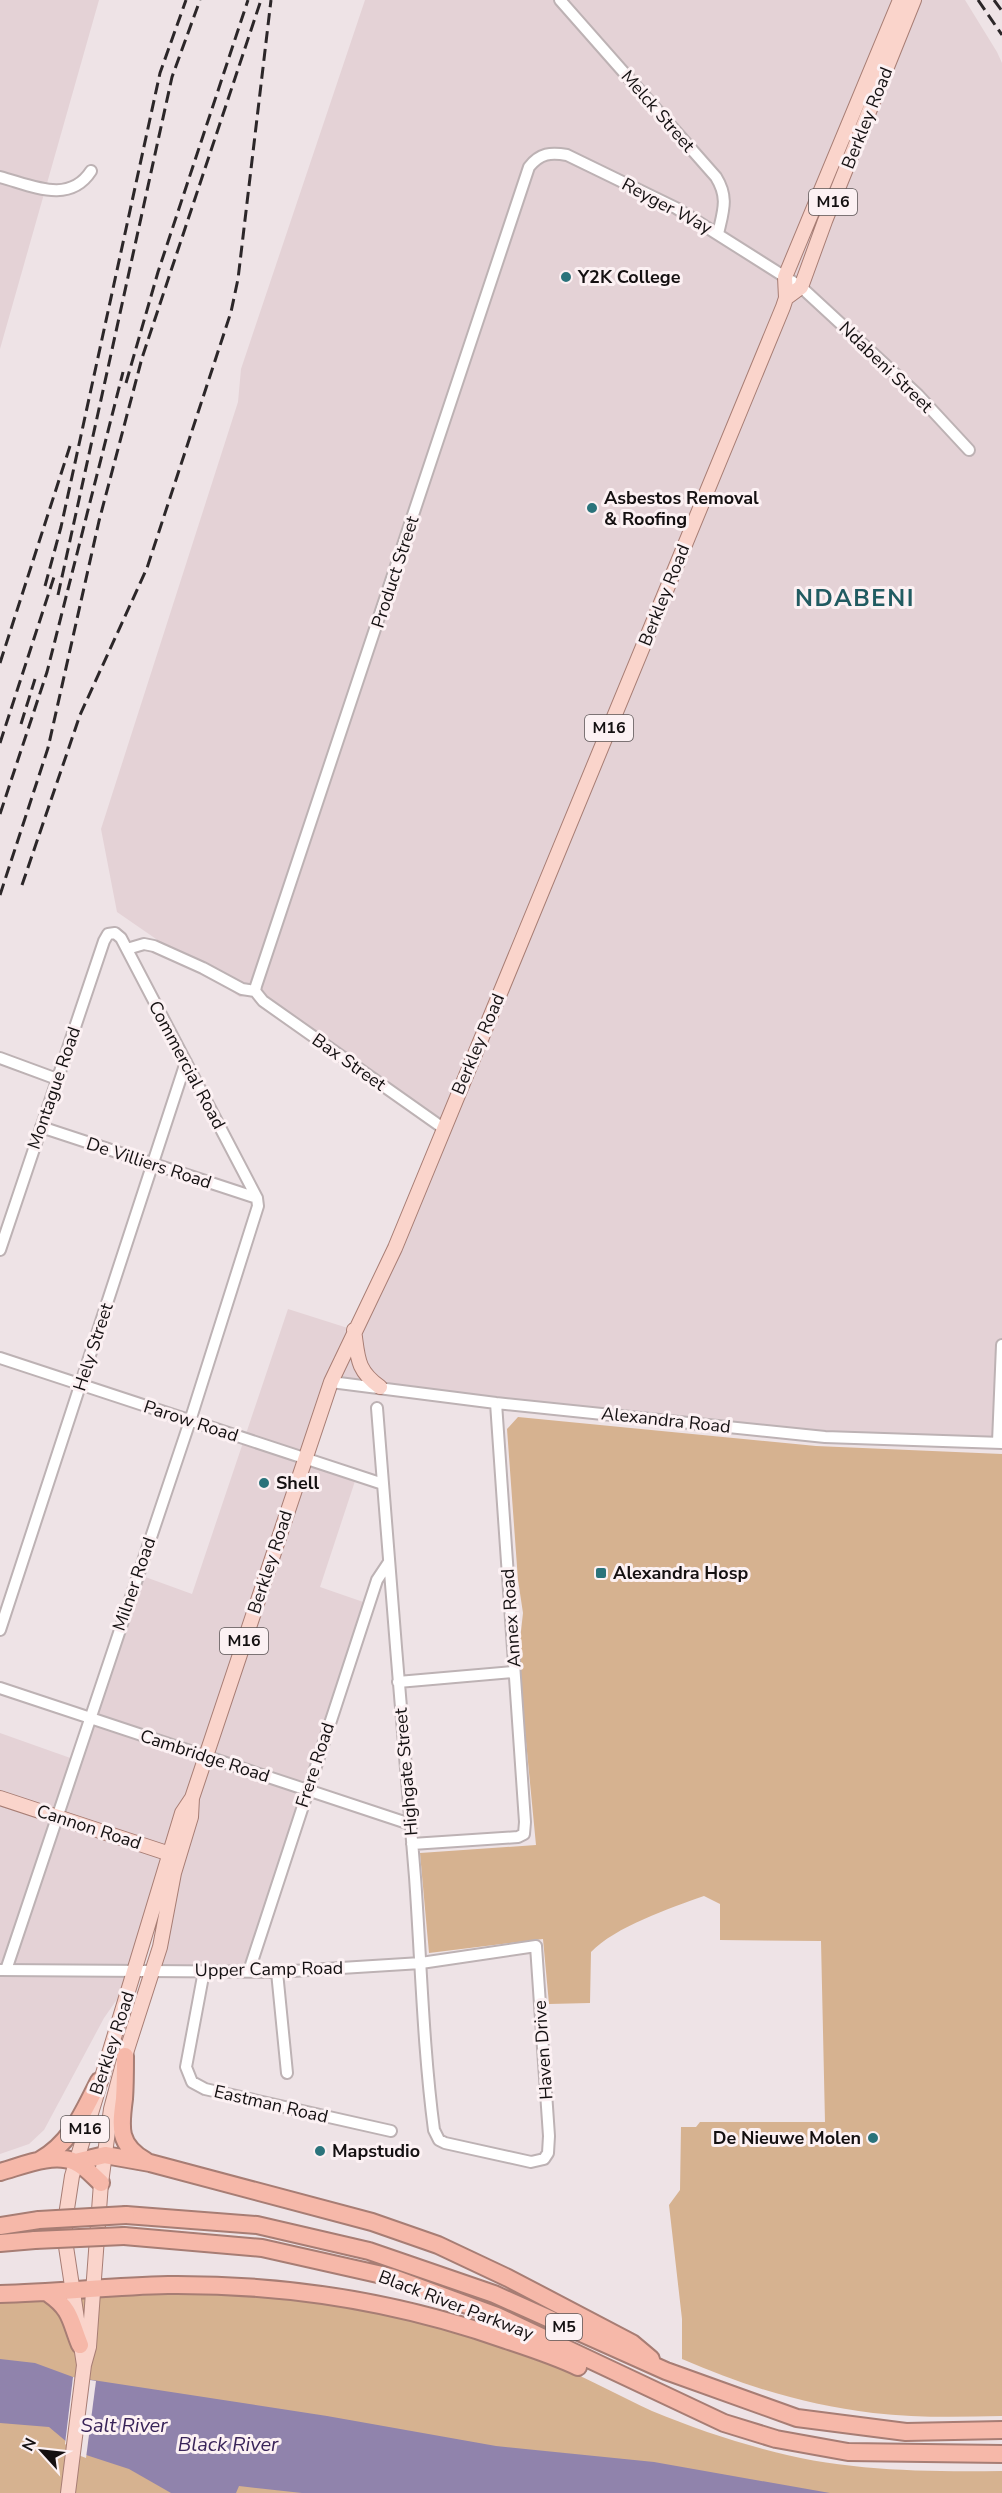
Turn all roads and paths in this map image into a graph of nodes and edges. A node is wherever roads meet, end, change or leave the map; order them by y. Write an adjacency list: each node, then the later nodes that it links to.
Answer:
1 (560, 0): 8 (street, Melck Street)
2 (900, 0): 5 (main road, Berkley Road / M16)
3 (914, 0): 5 (main road, Berkley Road / M16)
4 (543, 155): 8 (street, Reyger Way); 15 (street, Product Street)
5 (844, 156): 9 (main road, Berkley Road / M16); 10 (main road, Berkley Road / M16)
6 (91, 171): 7 (street)
7 (0, 177)
8 (718, 234): 9 (street, Reyger Way)
9 (785, 277): 10 (street, Reyger Way); 11 (main road, Berkley Road / M16)
10 (801, 287): 11 (main road); 12 (street, Ndabeni Street)
11 (786, 298): 20 (main road, Berkley Road / M16)
12 (969, 450)
13 (115, 933): 14 (street, Commercial Road); 18 (street, Montague Road)
14 (127, 949): 15 (street); 17 (street, Commercial Road)
15 (256, 992): 20 (street, Bax Street)
16 (1, 1062): 18 (street)
17 (186, 1062): 21 (street, Hely Street); 22 (street, Commercial Road)
18 (57, 1079): 19 (street, Montague Road)
19 (41, 1127): 21 (street, De Villiers Road); 23 (street, Montague Road)
20 (443, 1128): 24 (main road, Berkley Road / M16)
21 (153, 1165): 22 (street, De Villiers Road); 28 (street, Hely Street)
22 (257, 1198): 32 (street, Milner Road)
23 (0, 1250)
24 (354, 1330): 27 (main road, Berkley Road / M16); 29 (main road)
25 (1002, 1345): 33 (street)
26 (0, 1358): 28 (street, Parow Road)
27 (331, 1382): 29 (street, Alexandra Road); 34 (main road, Berkley Road / M16)
28 (80, 1385): 32 (street, Parow Road); 37 (street, Hely Street)
29 (380, 1388): 30 (street, Alexandra Road)
30 (496, 1403): 33 (street, Alexandra Road); 38 (street, Annex Road)
31 (377, 1408): 35 (street, Highgate Street)
32 (190, 1421): 34 (street, Parow Road); 41 (street, Milner Road)
33 (1000, 1442)
34 (304, 1458): 35 (street, Parow Road); 42 (main road, Berkley Road / M16)
35 (383, 1484): 36 (street, Highgate Street)
36 (389, 1562): 39 (street, Highgate Street); 43 (street, Frere Road)
37 (0, 1630)
38 (514, 1672): 39 (street); 47 (street, Annex Road)
39 (398, 1682): 46 (street, Highgate Street)
40 (0, 1688): 41 (street, Cambridge Road)
41 (89, 1718): 42 (street, Cambridge Road); 45 (street, Milner Road)
42 (206, 1756): 43 (street, Cambridge Road); 48 (main road, Berkley Road / M16)
43 (307, 1790): 46 (street, Cambridge Road); 54 (street, Frere Road)
44 (0, 1798): 45 (main road, Cannon Road)
45 (58, 1817): 48 (main road, Cannon Road); 51 (street, Milner Road)
46 (410, 1824): 47 (street, Highgate Street)
47 (412, 1844): 50 (street, Highgate Street)
48 (173, 1855): 52 (main road, Berkley Road / M16); 55 (main road, Berkley Road / M16)
49 (536, 1946): 50 (street, Upper Camp Road); 61 (street, Haven Drive)
50 (421, 1963): 56 (street, Upper Camp Road); 61 (street, Highgate Street)
51 (3, 1970): 55 (street, Upper Camp Road)
52 (153, 1971): 53 (street, Upper Camp Road); 55 (street, Upper Camp Road); 57 (main road, Berkley Road / M16)
53 (204, 1971): 54 (street, Upper Camp Road); 60 (street, Eastman Road)
54 (249, 1971): 56 (street, Upper Camp Road)
55 (136, 1972): 59 (main road, Berkley Road / M16)
56 (277, 1972): 58 (street)
57 (125, 2056): 62 (main road, Berkley Road / M16); 65 (highway)
58 (286, 2073)
59 (99, 2082): 63 (highway); 64 (main road, Berkley Road / M16)
60 (392, 2131)
61 (436, 2136)
62 (105, 2155): 64 (highway); 65 (highway); 67 (main road, Berkley Road / M16)
63 (36, 2162): 64 (highway); 66 (highway)
64 (75, 2162): 67 (highway); 71 (main road, Berkley Road / M16)
65 (150, 2163): 76 (highway)
66 (0, 2172)
67 (101, 2183): 70 (main road, Berkley Road / M16)
68 (0, 2226): 76 (highway, Black River Parkway / M5, bridge)
69 (0, 2243): 77 (highway, Black River Parkway / M5, bridge)
70 (94, 2288): 71 (highway); 75 (main road, Berkley Road); 77 (highway)
71 (74, 2290): 73 (highway); 74 (main road, Berkley Road)
72 (0, 2294): 73 (highway)
73 (49, 2294): 74 (highway)
74 (80, 2345): 75 (main road, Berkley Road)
75 (84, 2369): 80 (main road, Berkley Road)
76 (666, 2371): 78 (highway, Black River Parkway / M5)
77 (724, 2422): 79 (highway, Black River Parkway / M5)
78 (1002, 2430)
79 (1002, 2454)
80 (68, 2493)

